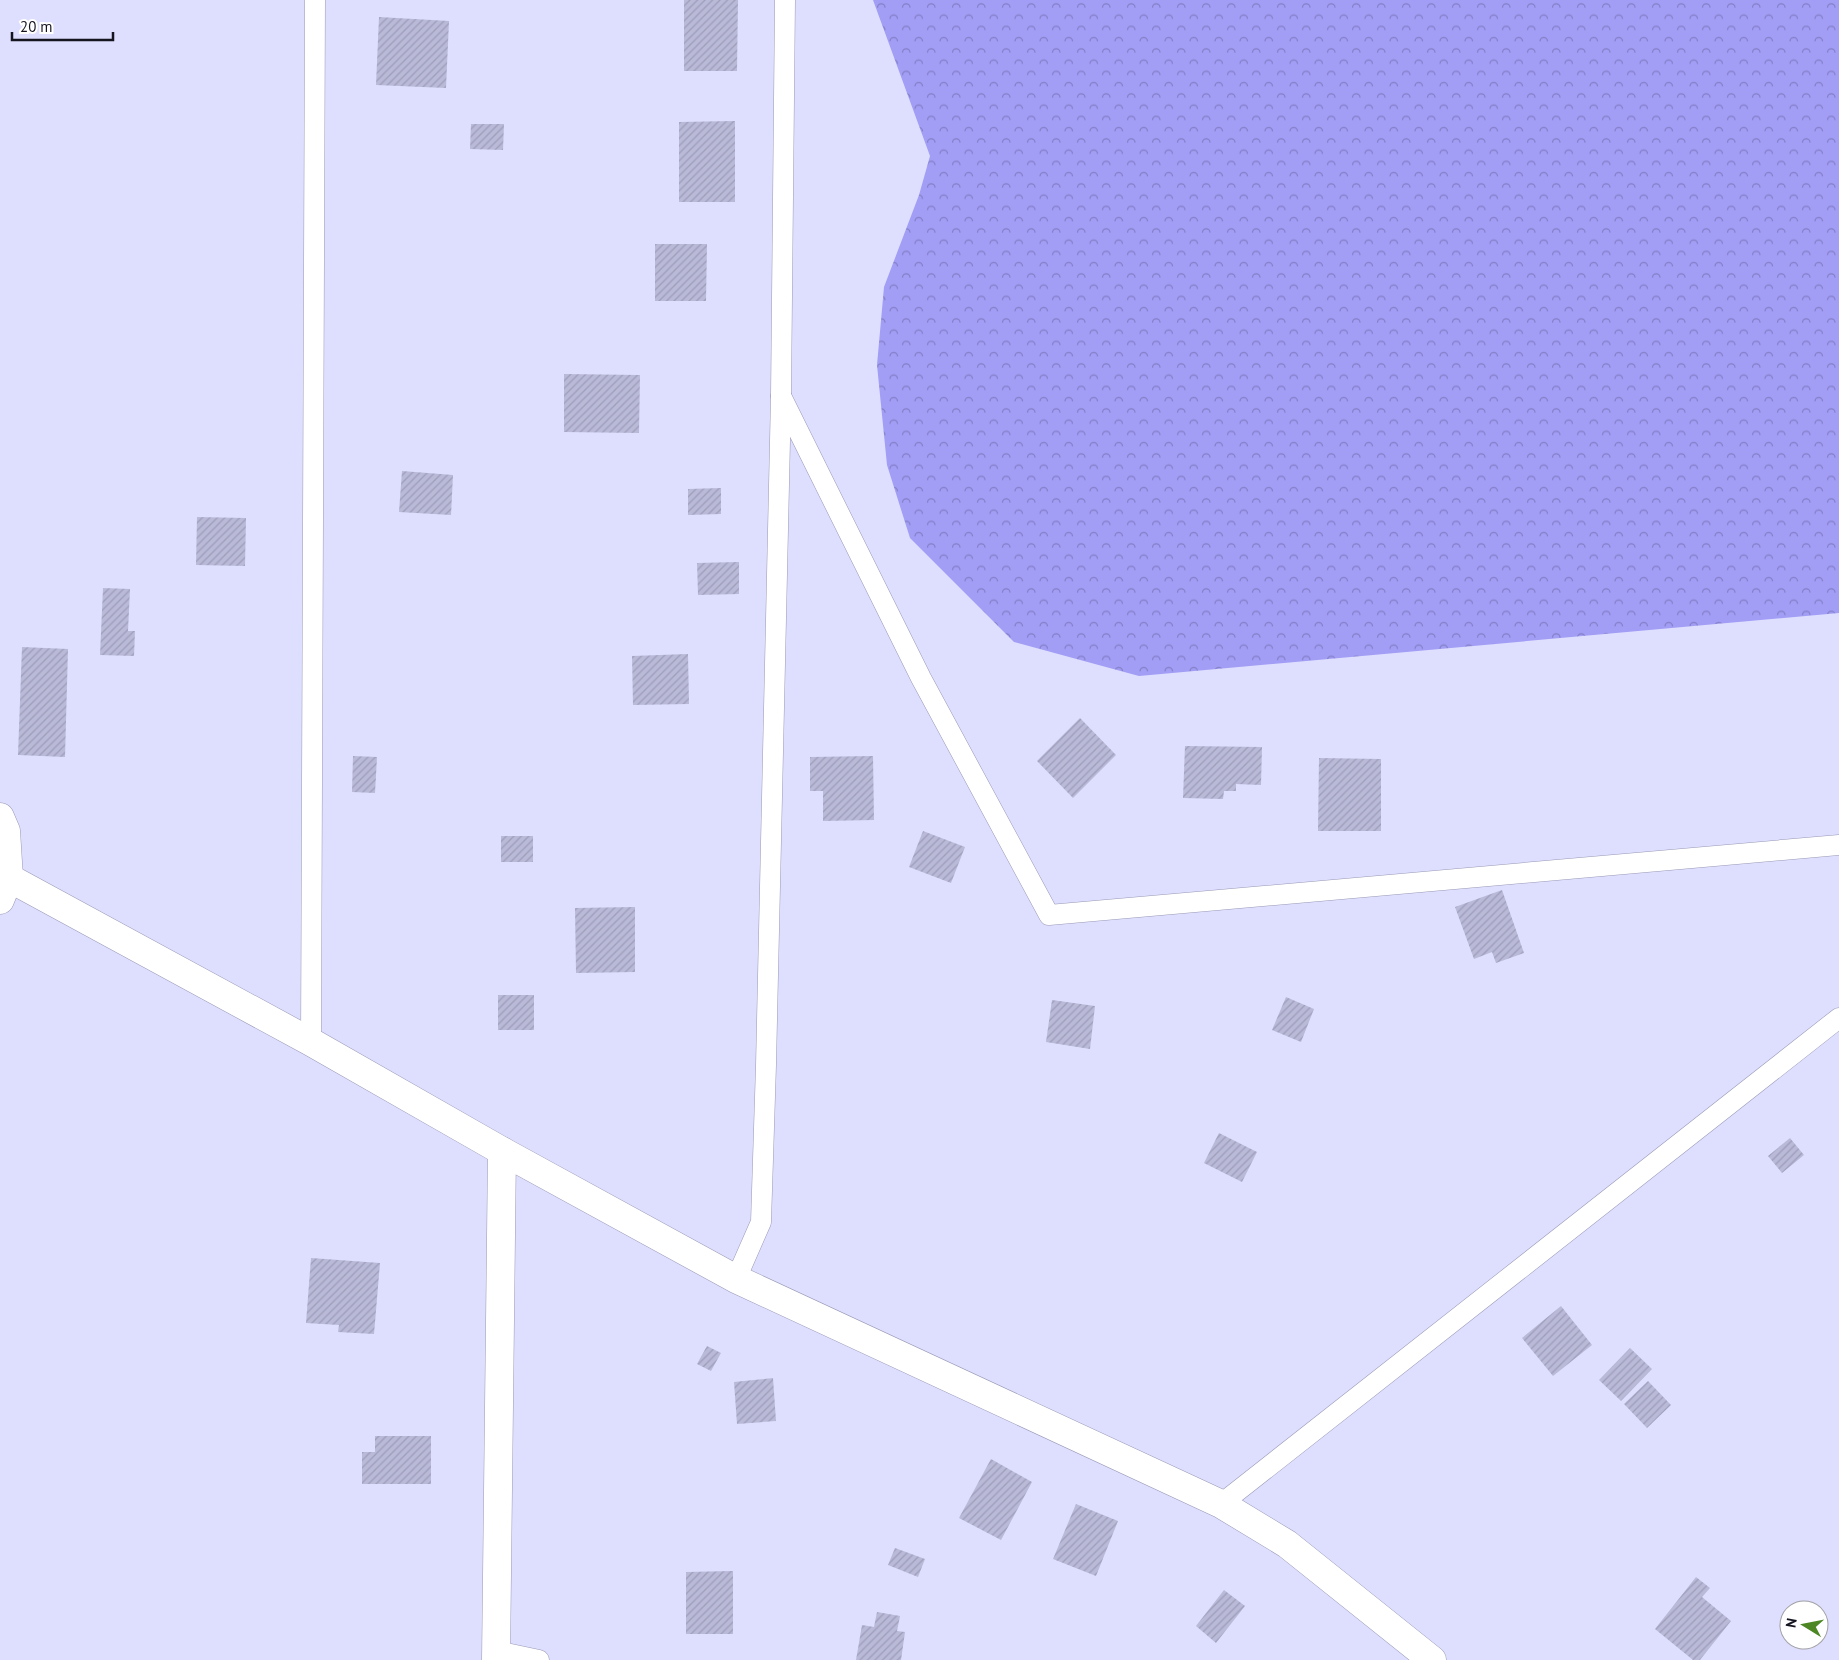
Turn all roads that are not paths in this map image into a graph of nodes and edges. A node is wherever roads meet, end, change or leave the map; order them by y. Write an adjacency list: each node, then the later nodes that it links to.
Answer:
1 (315, 0): 8 (lane)
2 (785, 0): 3 (lane)
3 (781, 396): 5 (lane); 10 (lane)
4 (0, 818): 6 (street)
5 (1839, 845)
6 (4, 889): 8 (street)
7 (1839, 1018): 11 (lane)
8 (311, 1042): 9 (street)
9 (502, 1151): 10 (street); 12 (street)
10 (736, 1279): 11 (street)
11 (1221, 1504): 14 (street)
12 (496, 1656): 13 (lane)
13 (539, 1660)
14 (1432, 1660)

